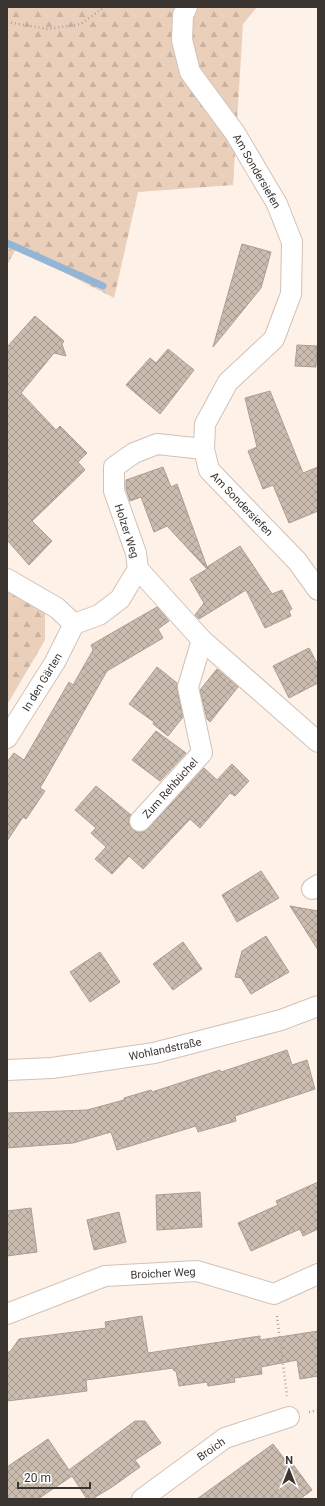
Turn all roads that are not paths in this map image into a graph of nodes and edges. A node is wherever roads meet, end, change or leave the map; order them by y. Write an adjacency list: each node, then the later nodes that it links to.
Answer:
1 (188, 7): 2 (street, Am Sondersiefen)
2 (204, 449): 3 (street, Holzer Weg); 5 (street, Am Sondersiefen)
3 (138, 570): 6 (street, Holzer Weg); 7 (street)
4 (7, 579): 6 (street)
5 (318, 590)
6 (74, 624): 8 (street, In den Gärten)
7 (202, 640): 9 (street); 10 (street, Zum Rehbüchel)
8 (7, 738)
9 (318, 742)
10 (140, 821)
11 (318, 1006): 12 (street, Wohlandstraße)
12 (7, 1070)
13 (318, 1274): 14 (street, Broicher Weg)
14 (7, 1314)
15 (289, 1416): 16 (street, Broich)
16 (142, 1499)

